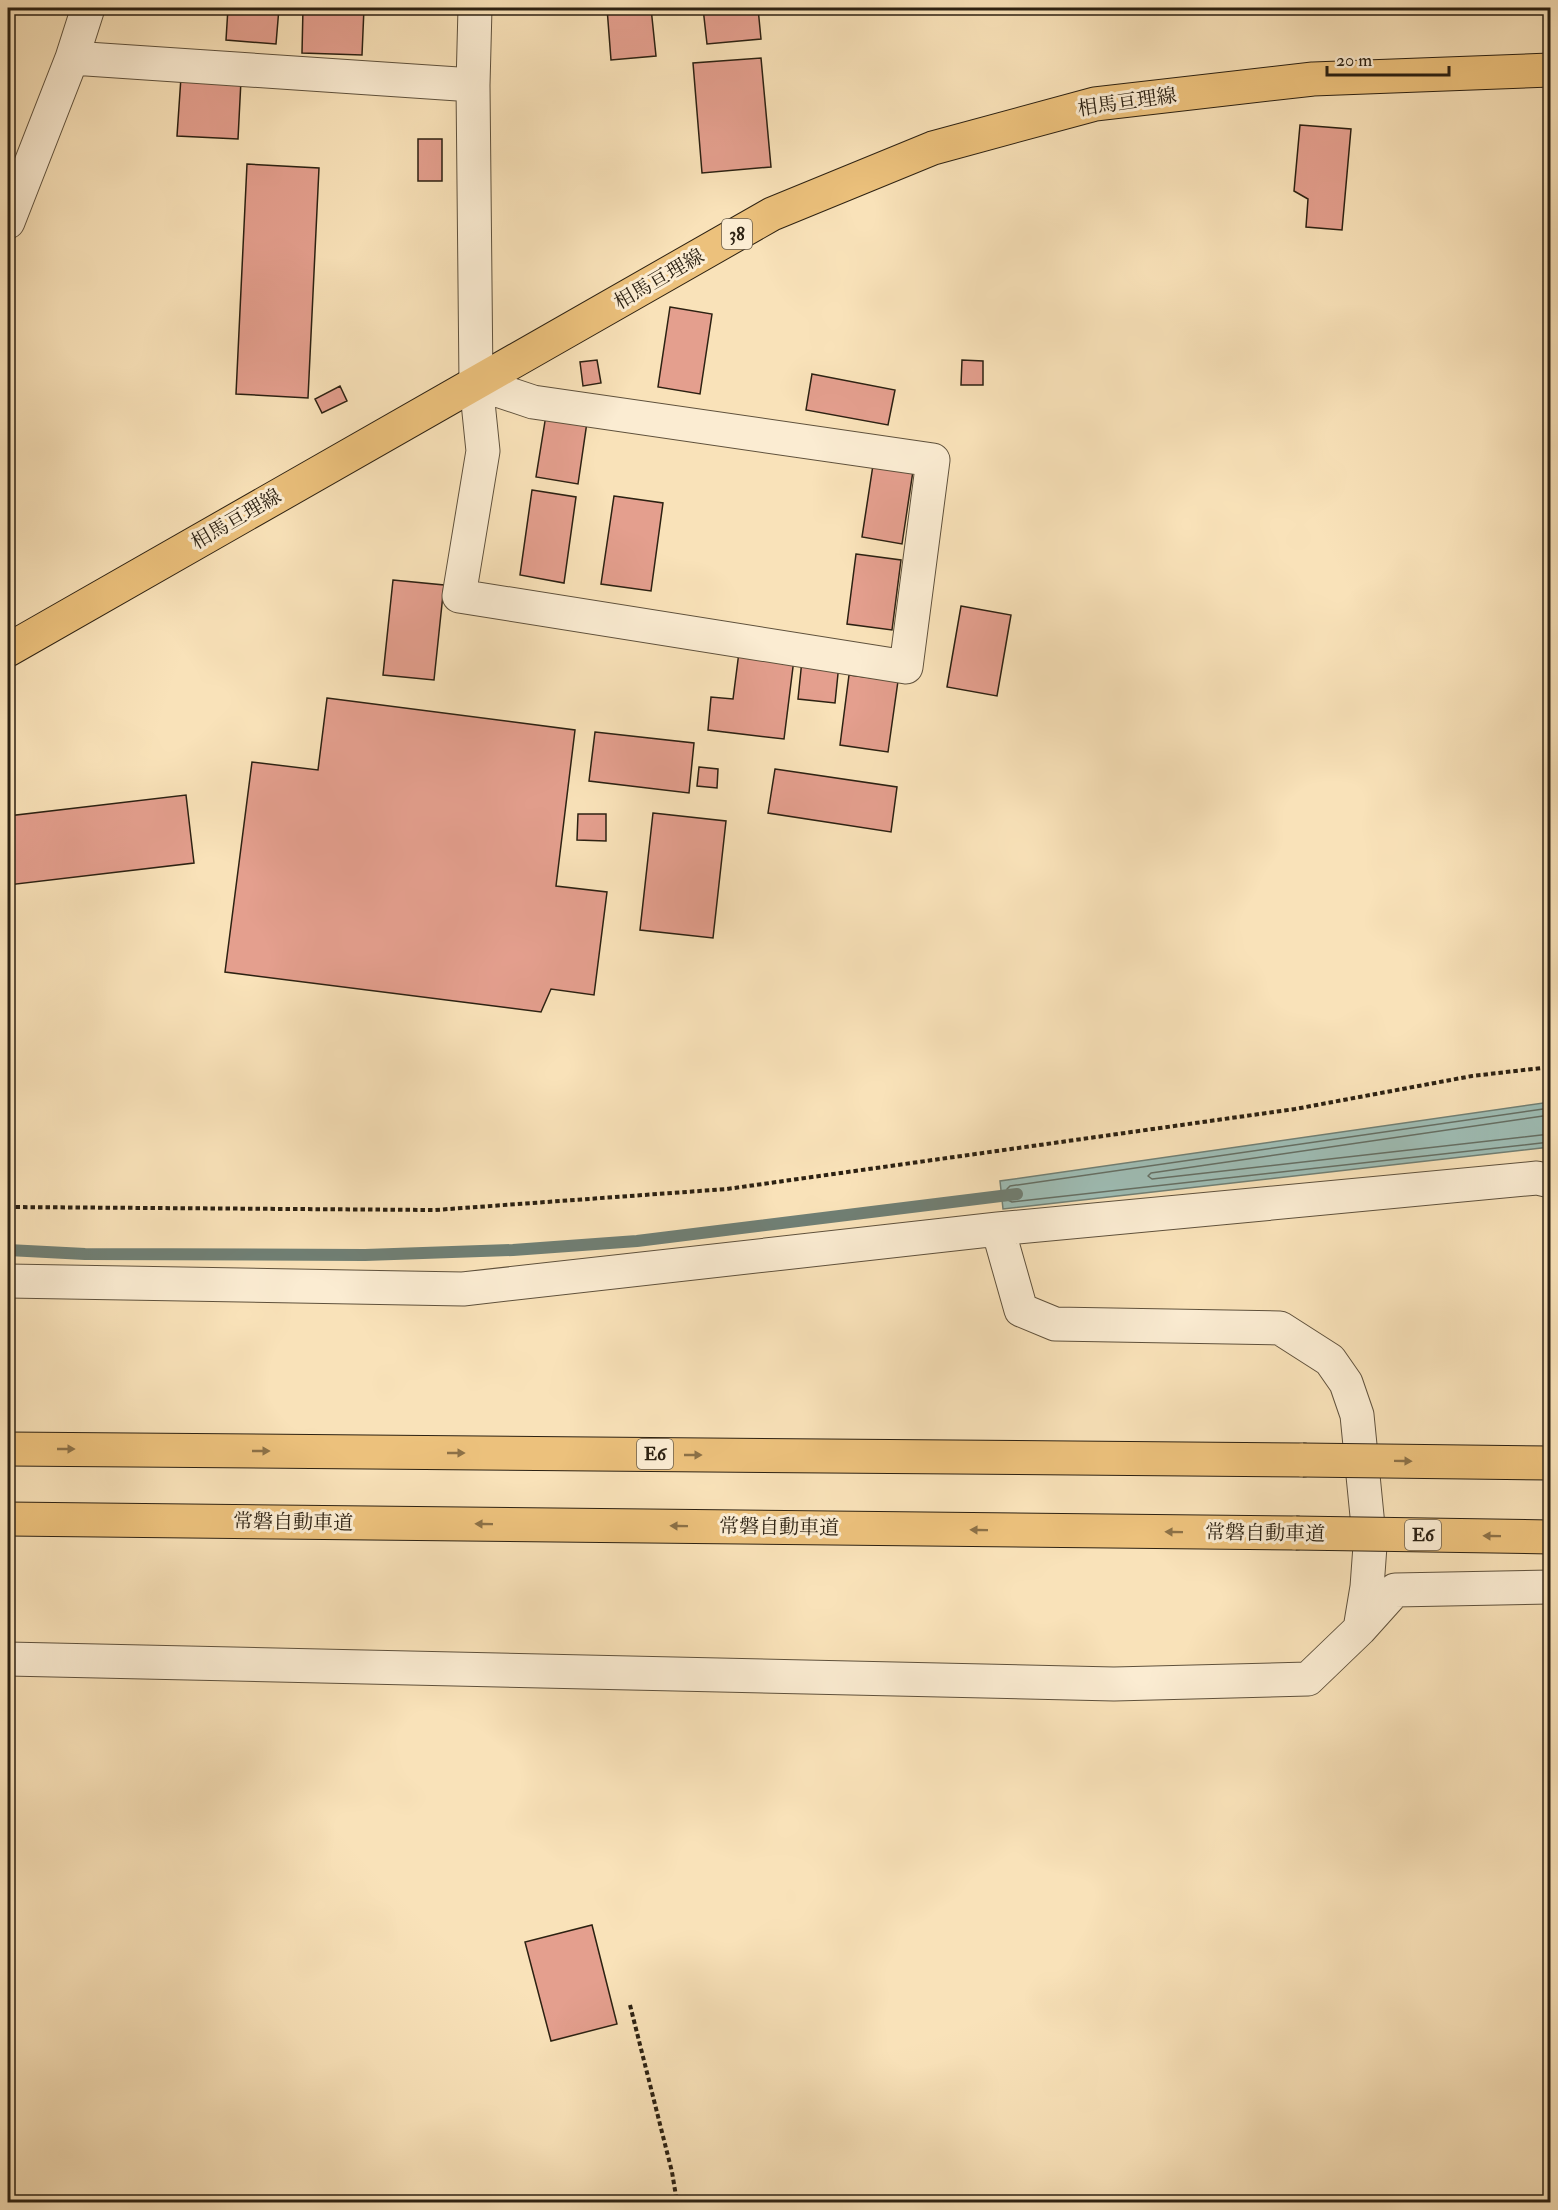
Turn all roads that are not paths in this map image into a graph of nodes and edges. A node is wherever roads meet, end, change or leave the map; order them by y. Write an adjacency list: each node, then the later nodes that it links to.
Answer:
1 (88, 8): 3 (street)
2 (475, 8): 5 (street)
3 (72, 58): 5 (street); 6 (street)
4 (1551, 70): 7 (main road, 相馬亘理線 / 38)
5 (473, 85): 7 (street)
6 (8, 222)
7 (476, 383): 7 (street); 8 (main road, 相馬亘理線 / 38)
8 (8, 650)
9 (1551, 1181): 10 (street)
10 (998, 1229): 11 (street); 17 (street)
11 (8, 1281)
12 (8, 1449): 13 (main road, E6, one-way to 13, bridge)
13 (1551, 1463)
14 (8, 1519): 15 (main road, 常磐自動車道 / E6, one-way to 14, bridge)
15 (1551, 1538)
16 (1551, 1587): 17 (street)
17 (1360, 1629): 18 (street)
18 (8, 1659)

